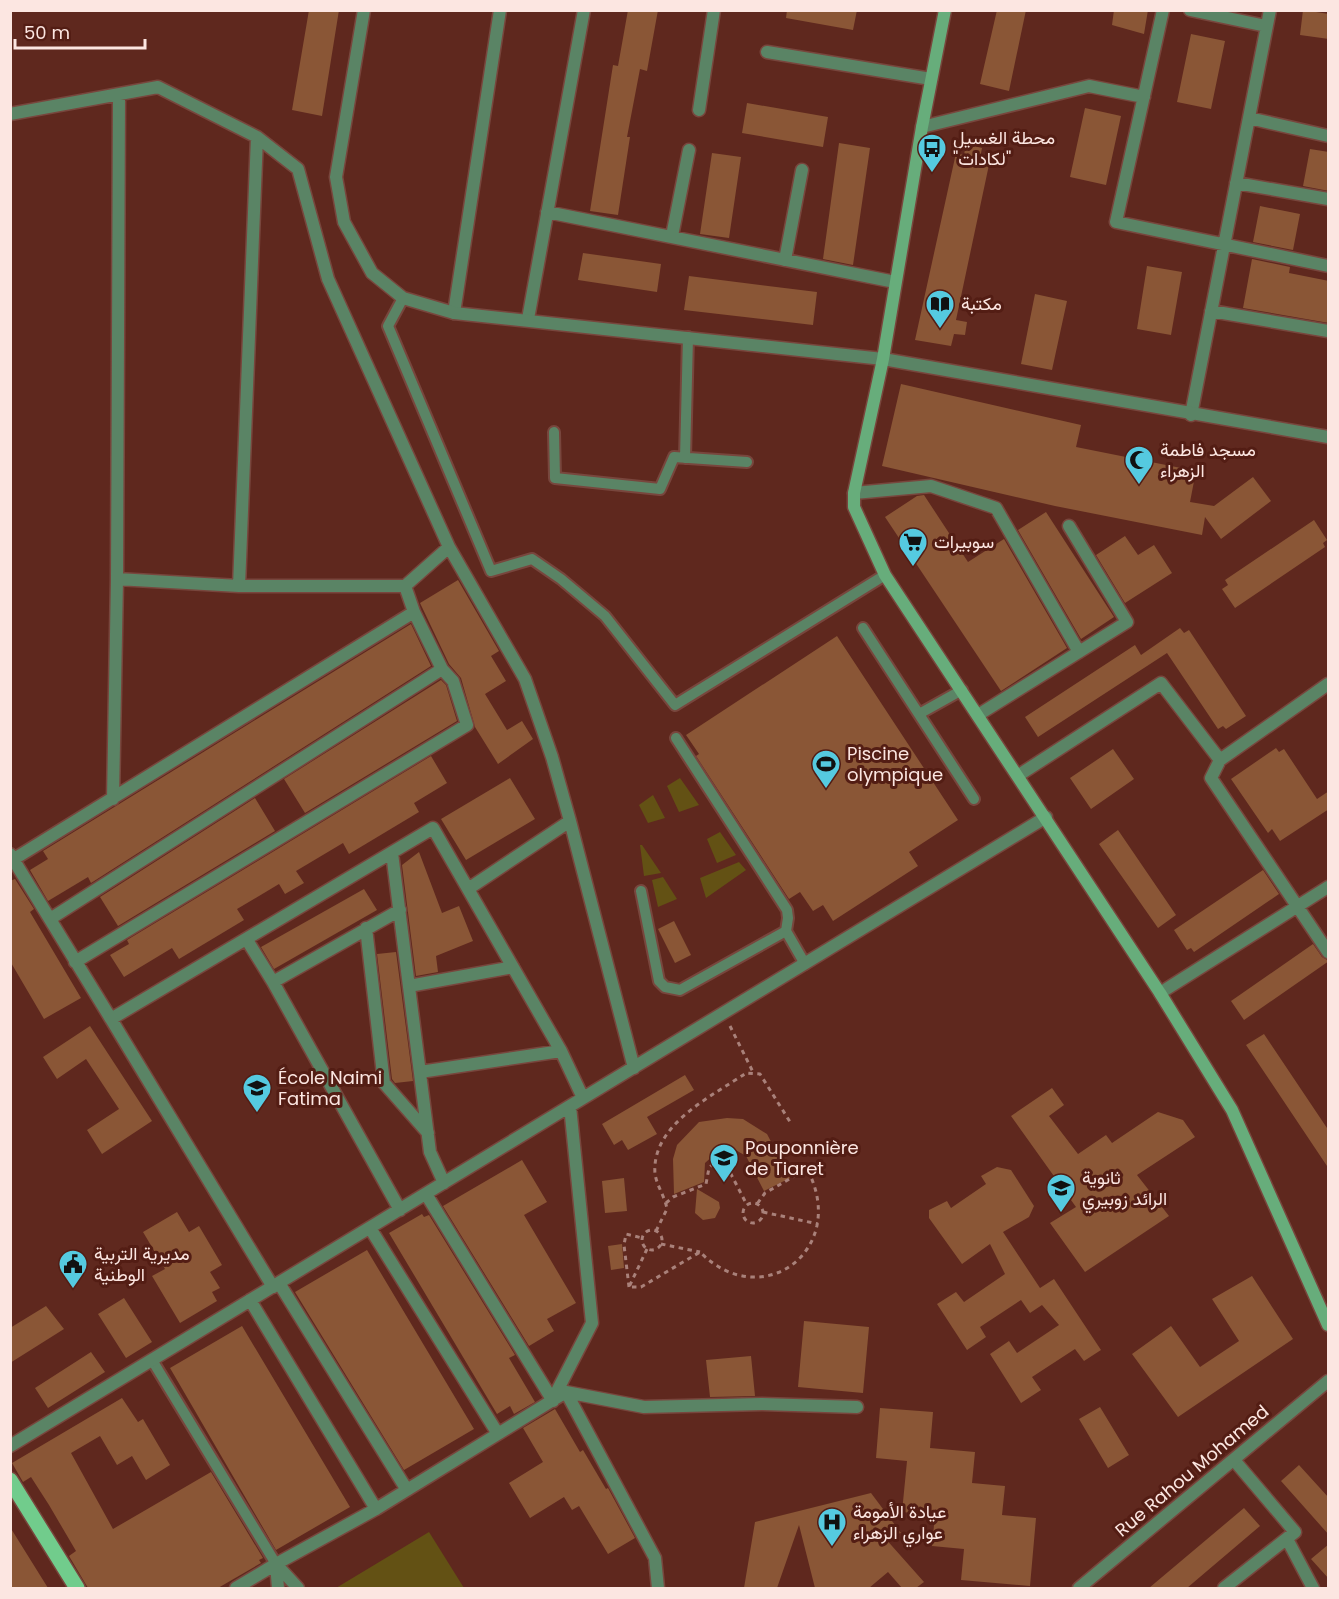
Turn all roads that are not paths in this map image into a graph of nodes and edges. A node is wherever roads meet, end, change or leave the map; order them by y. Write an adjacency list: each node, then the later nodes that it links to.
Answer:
1 (364, 10): 30 (street)
2 (500, 10): 32 (street)
3 (584, 10): 24 (street)
4 (714, 10): 14 (street)
5 (945, 10): 11 (main road)
6 (1163, 10): 13 (street)
7 (1190, 10): 9 (street)
8 (1270, 10): 9 (street)
9 (1266, 26): 16 (street)
10 (767, 52): 11 (street)
11 (931, 79): 17 (main road)
12 (119, 96): 15 (street); 19 (street); 46 (street)
13 (1144, 97): 17 (street); 26 (street)
14 (699, 110)
15 (10, 114)
16 (1248, 118): 18 (street); 22 (street)
17 (922, 127): 29 (main road)
18 (1329, 135)
19 (256, 137): 44 (street); 47 (street)
20 (689, 150): 25 (street)
21 (802, 170): 27 (street)
22 (1236, 183): 23 (street); 26 (street)
23 (1329, 199)
24 (547, 212): 25 (street); 33 (street)
25 (672, 236): 27 (street)
26 (1224, 246): 28 (street); 31 (street)
27 (785, 260): 29 (street)
28 (1329, 266)
29 (895, 282): 36 (main road)
30 (403, 298): 32 (street); 45 (lane)
31 (1211, 311): 34 (street); 37 (street)
32 (454, 313): 33 (street)
33 (528, 320): 35 (street)
34 (1329, 331)
35 (688, 337): 36 (street); 40 (lane)
36 (882, 359): 37 (street); 42 (main road)
37 (1191, 415): 39 (street)
38 (554, 432): 40 (lane)
39 (1329, 437)
40 (685, 458): 41 (lane)
41 (747, 462)
42 (854, 493): 45 (main road); 51 (street)
43 (1069, 526): 51 (street)
44 (449, 547): 48 (street); 63 (street)
45 (885, 575): 54 (main road)
46 (117, 579): 47 (street); 60 (street)
47 (239, 585): 48 (street)
48 (405, 585): 49 (street)
49 (414, 612): 52 (street); 60 (street)
50 (863, 628): 55 (lane)
51 (1079, 652): 56 (street)
52 (442, 669): 71 (street); 76 (street)
53 (1329, 684): 58 (street)
54 (962, 690): 55 (lane); 56 (main road)
55 (919, 714): 61 (lane)
56 (978, 715): 59 (main road)
57 (676, 738): 73 (lane)
58 (1220, 760): 59 (street); 69 (street)
59 (1019, 776): 62 (main road)
60 (113, 799): 65 (street)
61 (974, 799)
62 (1046, 817): 77 (street); 81 (main road)
63 (570, 821): 67 (street); 84 (street)
64 (392, 853): 67 (street); 70 (street); 74 (street)
65 (12, 857): 71 (street)
66 (1329, 887): 69 (street)
67 (468, 889): 78 (street)
68 (641, 891): 73 (lane)
69 (1298, 907): 75 (street); 81 (street)
70 (400, 910): 72 (street); 80 (street)
71 (50, 919): 76 (street)
72 (366, 928): 79 (street); 88 (street)
73 (786, 931): 77 (lane)
74 (247, 940): 79 (street); 82 (street)
75 (1329, 952)
76 (75, 962): 82 (street)
77 (805, 964): 84 (street)
78 (513, 967): 80 (street); 83 (street)
79 (273, 982): 91 (street)
80 (409, 986): 85 (street)
81 (1160, 993): 95 (main road)
82 (111, 1019): 93 (street)
83 (561, 1051): 85 (street); 86 (street)
84 (633, 1068): 86 (street)
85 (420, 1072): 88 (street)
86 (583, 1098): 87 (street)
87 (570, 1106): 89 (street); 99 (street)
88 (428, 1133): 89 (street)
89 (444, 1183): 90 (street)
90 (426, 1194): 91 (street); 99 (street)
91 (400, 1210): 92 (street)
92 (370, 1228): 93 (street); 101 (street)
93 (276, 1285): 94 (street); 105 (street)
94 (250, 1300): 96 (street); 106 (street)
95 (1329, 1325)
96 (152, 1360): 102 (street); 108 (lane)
97 (1329, 1381): 103 (street, Rue Rahou Mohamed)
98 (566, 1392): 99 (street); 100 (street); 113 (street)
99 (553, 1401): 101 (street)
100 (856, 1407)
101 (498, 1434): 105 (street)
102 (10, 1446)
103 (1234, 1460): 107 (street); 114 (street, Rue Rahou Mohamed)
104 (10, 1480): 109 (main road)
105 (407, 1490): 106 (street)
106 (376, 1509): 108 (street)
107 (1287, 1539): 115 (street); 116 (street)
108 (276, 1564): 110 (street); 111 (street); 112 (street)
109 (76, 1588)
110 (236, 1588)
111 (278, 1588)
112 (298, 1588)
113 (657, 1588)
114 (1079, 1588)
115 (1224, 1588)
116 (1313, 1588)

